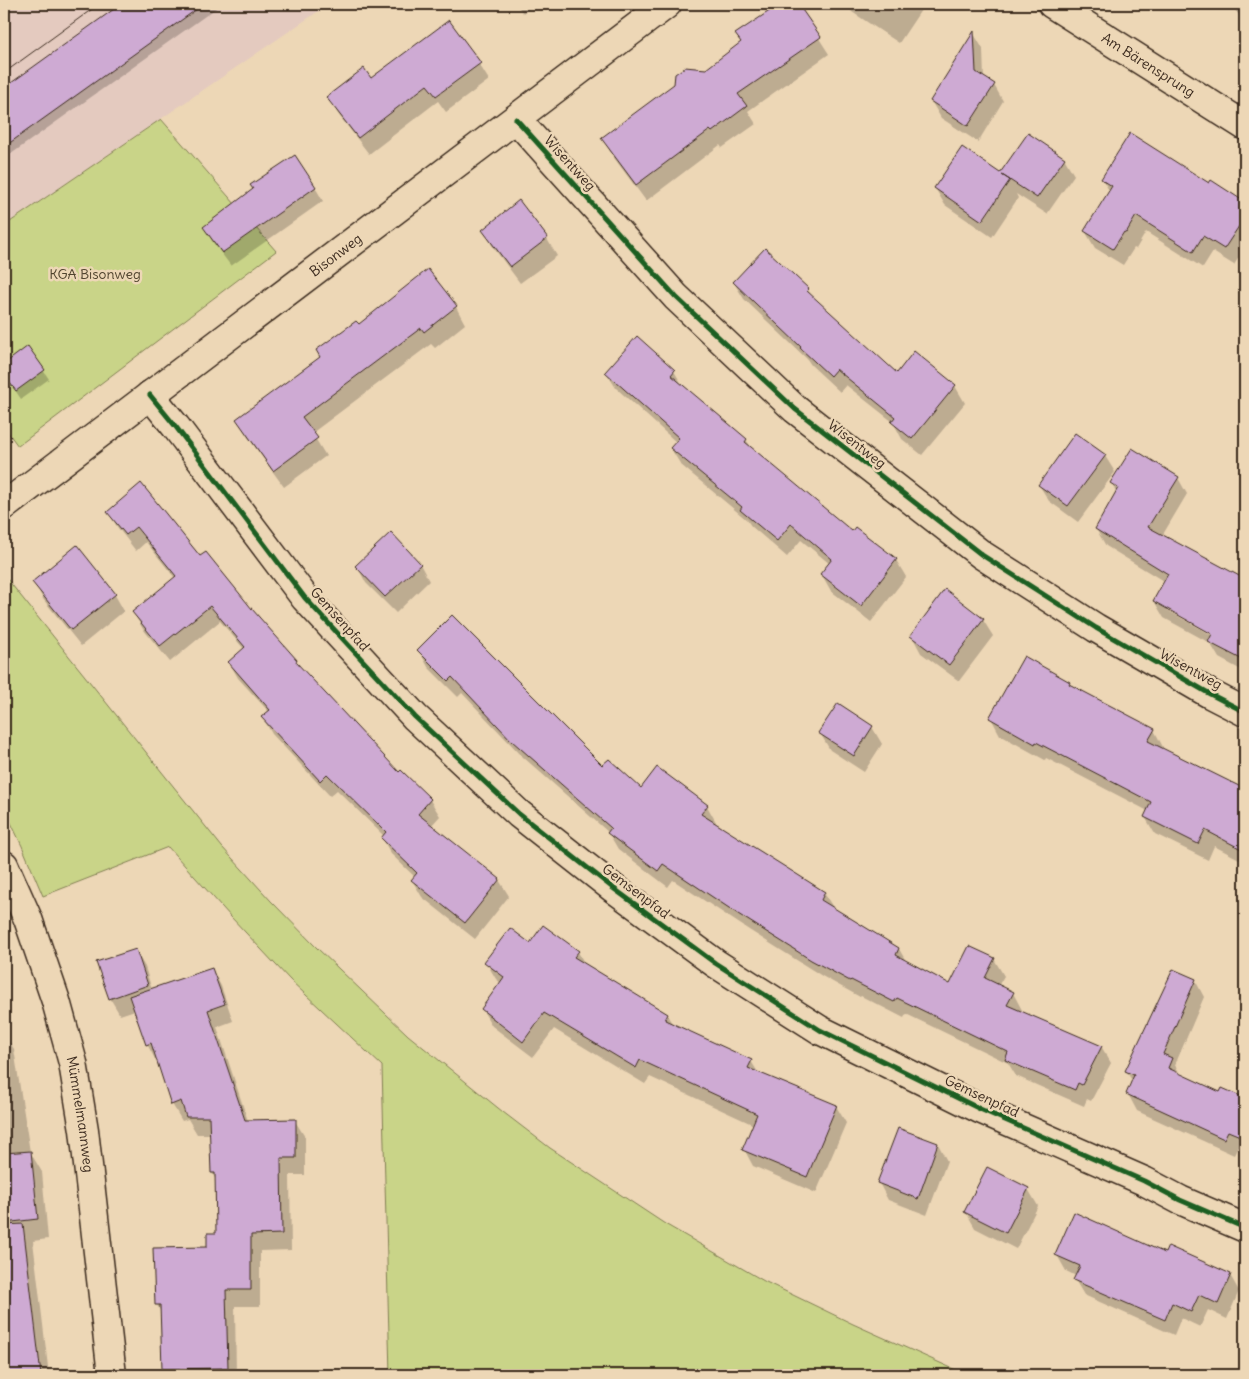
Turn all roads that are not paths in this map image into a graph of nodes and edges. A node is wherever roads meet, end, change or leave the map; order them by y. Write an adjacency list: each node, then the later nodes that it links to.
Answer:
1 (667, 4): 3 (street, Bisonweg)
2 (1052, 4): 4 (street, Am Bärensprung)
3 (516, 119): 5 (street, Bisonweg); 7 (street, Wisentweg)
4 (1245, 126)
5 (150, 395): 6 (street, Bisonweg); 9 (street, Gemsenpfad)
6 (4, 506)
7 (1245, 712)
8 (4, 865): 10 (street, Mümmelmannweg)
9 (1245, 1228)
10 (112, 1375)

